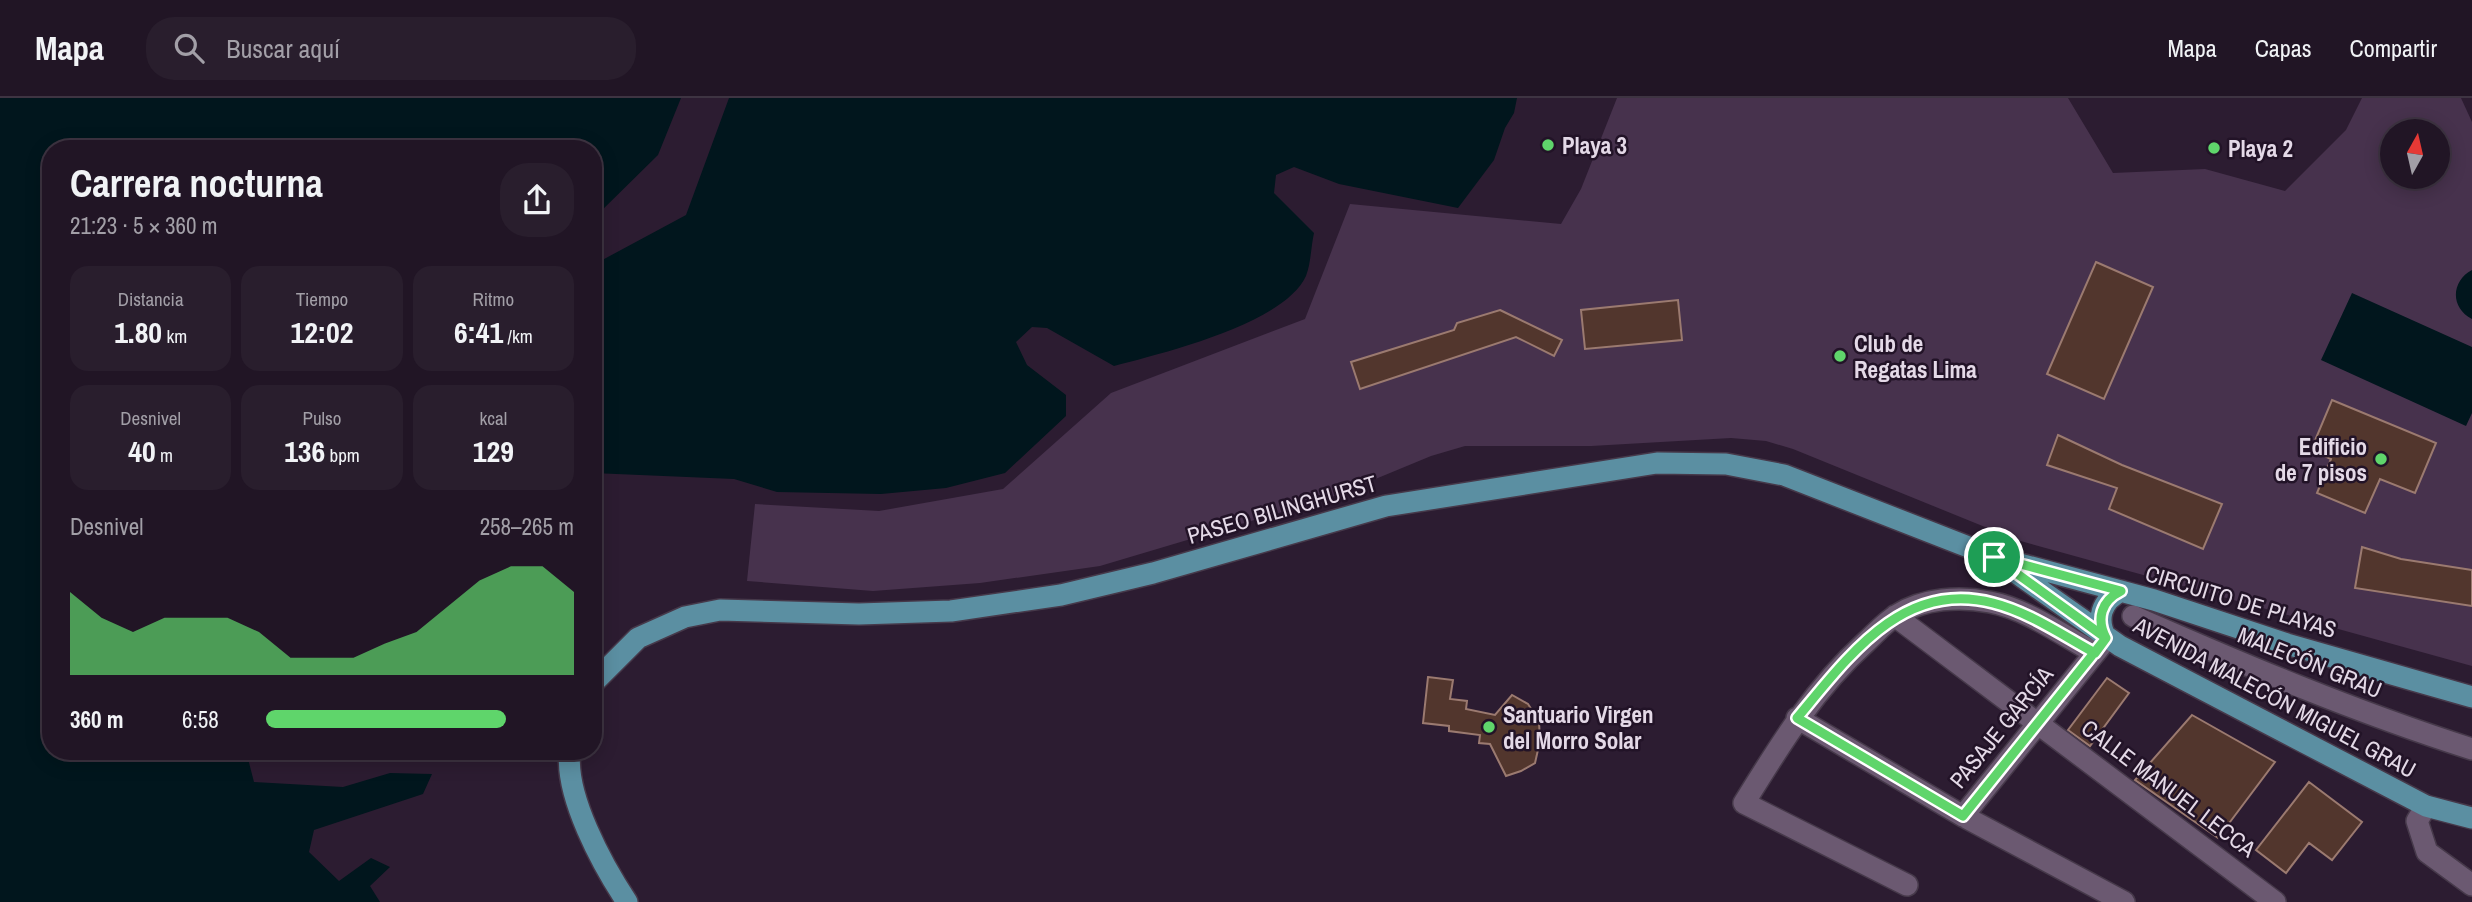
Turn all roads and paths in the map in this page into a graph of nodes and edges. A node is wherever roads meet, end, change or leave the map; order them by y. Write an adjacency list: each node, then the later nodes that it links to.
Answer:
1 (1994, 557): 2 (main road, CIRCUITO DE PLAYAS); 5 (main road, AVENIDA MALECÓN MIGUEL GRAU); 6 (main road, PASEO BILINGHURST)
2 (2121, 591): 5 (main road); 7 (main road, CIRCUITO DE PLAYAS)
3 (1895, 615): 5 (street); 8 (street); 9 (street, CALLE MANUEL LECCA)
4 (2133, 616): 10 (street, MALECÓN GRAU)
5 (2101, 645): 9 (street, PASAJE GARCÍA); 12 (main road, AVENIDA MALECÓN MIGUEL GRAU)
6 (602, 674)
7 (2472, 697)
8 (1797, 718): 13 (street); 15 (street)
9 (2039, 722): 13 (street, PASAJE GARCÍA); 19 (street, CALLE MANUEL LECCA)
10 (2472, 749)
11 (571, 760): 17 (main road)
12 (2426, 806): 14 (main road, AVENIDA MALECÓN MIGUEL GRAU); 16 (street)
13 (1963, 816): 18 (street)
14 (2472, 818)
15 (1906, 885)
16 (2472, 885)
17 (627, 902)
18 (2124, 902)
19 (2275, 902)

